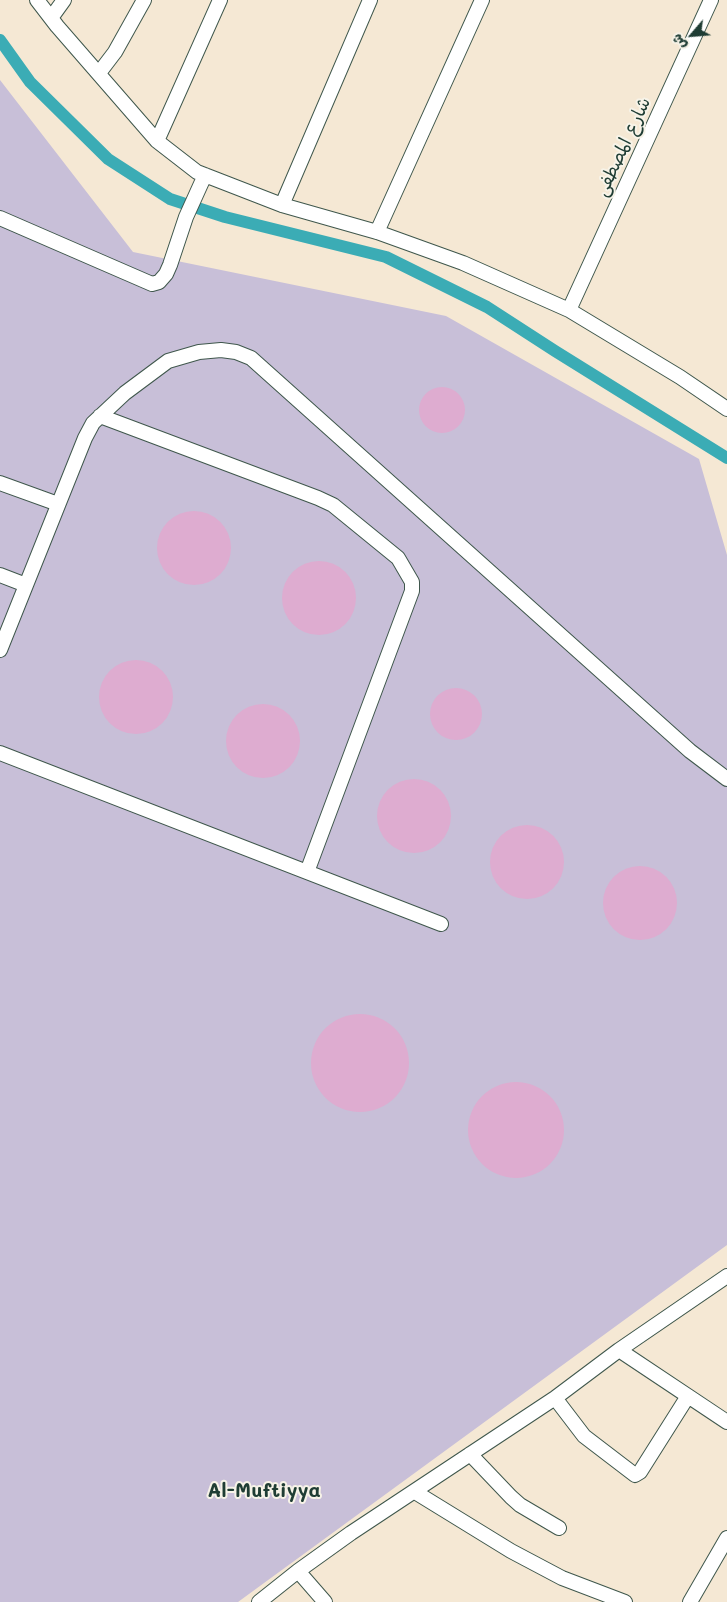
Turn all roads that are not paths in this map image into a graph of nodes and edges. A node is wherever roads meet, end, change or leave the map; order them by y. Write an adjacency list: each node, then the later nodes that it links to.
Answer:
1 (37, 0): 8 (street)
2 (64, 0): 8 (street)
3 (144, 0): 9 (street)
4 (220, 0): 10 (street)
5 (370, 0): 12 (street)
6 (482, 0): 14 (street)
7 (711, 0): 15 (street, شارع المصطفى)
8 (51, 18): 9 (street)
9 (99, 73): 10 (street)
10 (157, 141): 11 (street)
11 (204, 179): 12 (street); 13 (street)
12 (282, 205): 14 (street)
13 (0, 218)
14 (377, 232): 15 (street)
15 (569, 310): 16 (street)
16 (727, 409)
17 (100, 416): 19 (street); 24 (street); 25 (street)
18 (0, 483): 19 (street)
19 (58, 504): 21 (street)
20 (0, 574): 21 (street)
21 (26, 585): 22 (street)
22 (0, 650)
23 (0, 753): 25 (street)
24 (727, 779)
25 (308, 872): 26 (street)
26 (441, 924)
27 (727, 1276): 28 (street)
28 (619, 1350): 29 (street); 30 (street)
29 (688, 1396): 30 (street); 31 (street)
30 (555, 1398): 32 (street)
31 (727, 1422)
32 (470, 1454): 33 (street); 34 (street)
33 (415, 1492): 36 (street); 39 (street)
34 (559, 1528)
35 (727, 1538): 40 (street)
36 (298, 1571): 37 (street); 38 (street)
37 (259, 1602)
38 (325, 1602)
39 (625, 1602)
40 (690, 1602)

